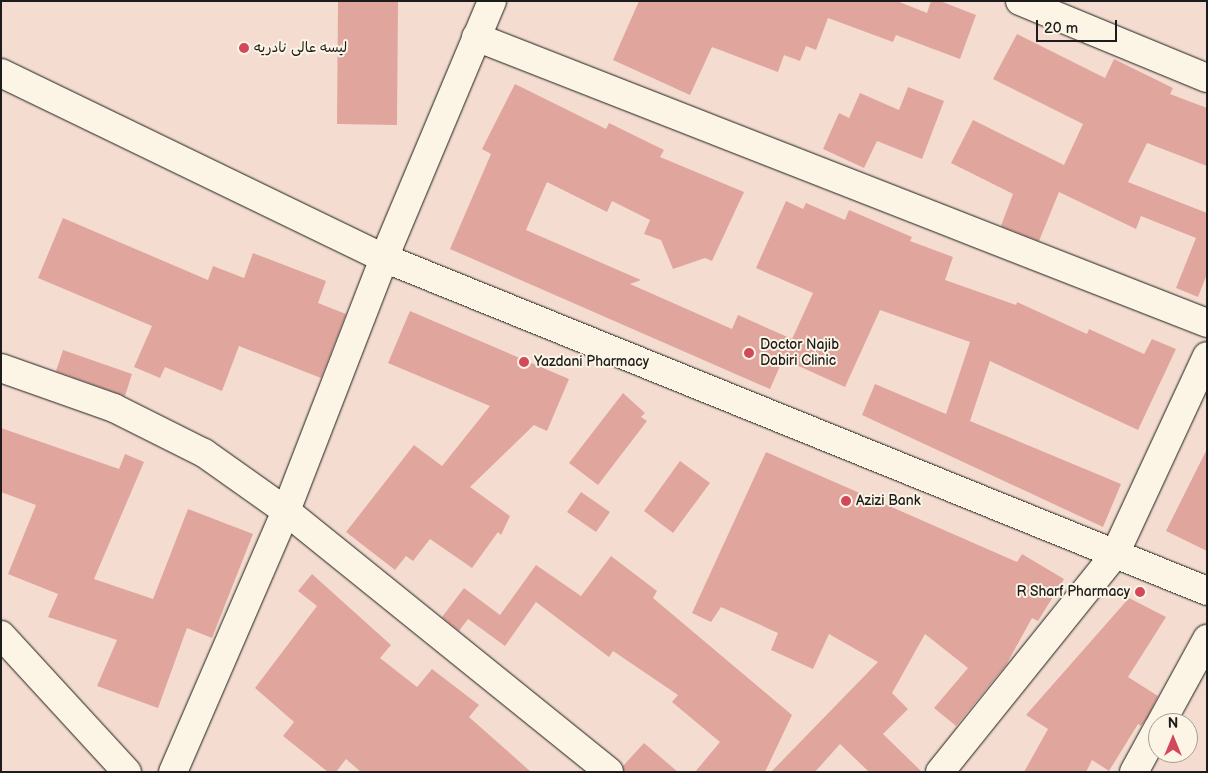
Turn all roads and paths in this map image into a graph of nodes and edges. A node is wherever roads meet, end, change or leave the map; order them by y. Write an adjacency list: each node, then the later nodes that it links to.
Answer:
1 (492, 1): 3 (street)
2 (1020, 1): 5 (street)
3 (476, 38): 6 (street); 7 (street)
4 (1, 73): 6 (street)
5 (1207, 78)
6 (384, 258): 10 (street); 11 (street)
7 (1207, 323)
8 (1207, 356): 11 (street)
9 (1, 368): 10 (street)
10 (286, 511): 18 (street); 19 (street)
11 (1115, 554): 12 (street); 20 (street)
12 (1207, 591)
13 (1, 635): 17 (street)
14 (1207, 639): 15 (street)
15 (1166, 713)
16 (1148, 746): 21 (street)
17 (127, 772)
18 (173, 772)
19 (609, 772)
20 (940, 772)
21 (1134, 772)

